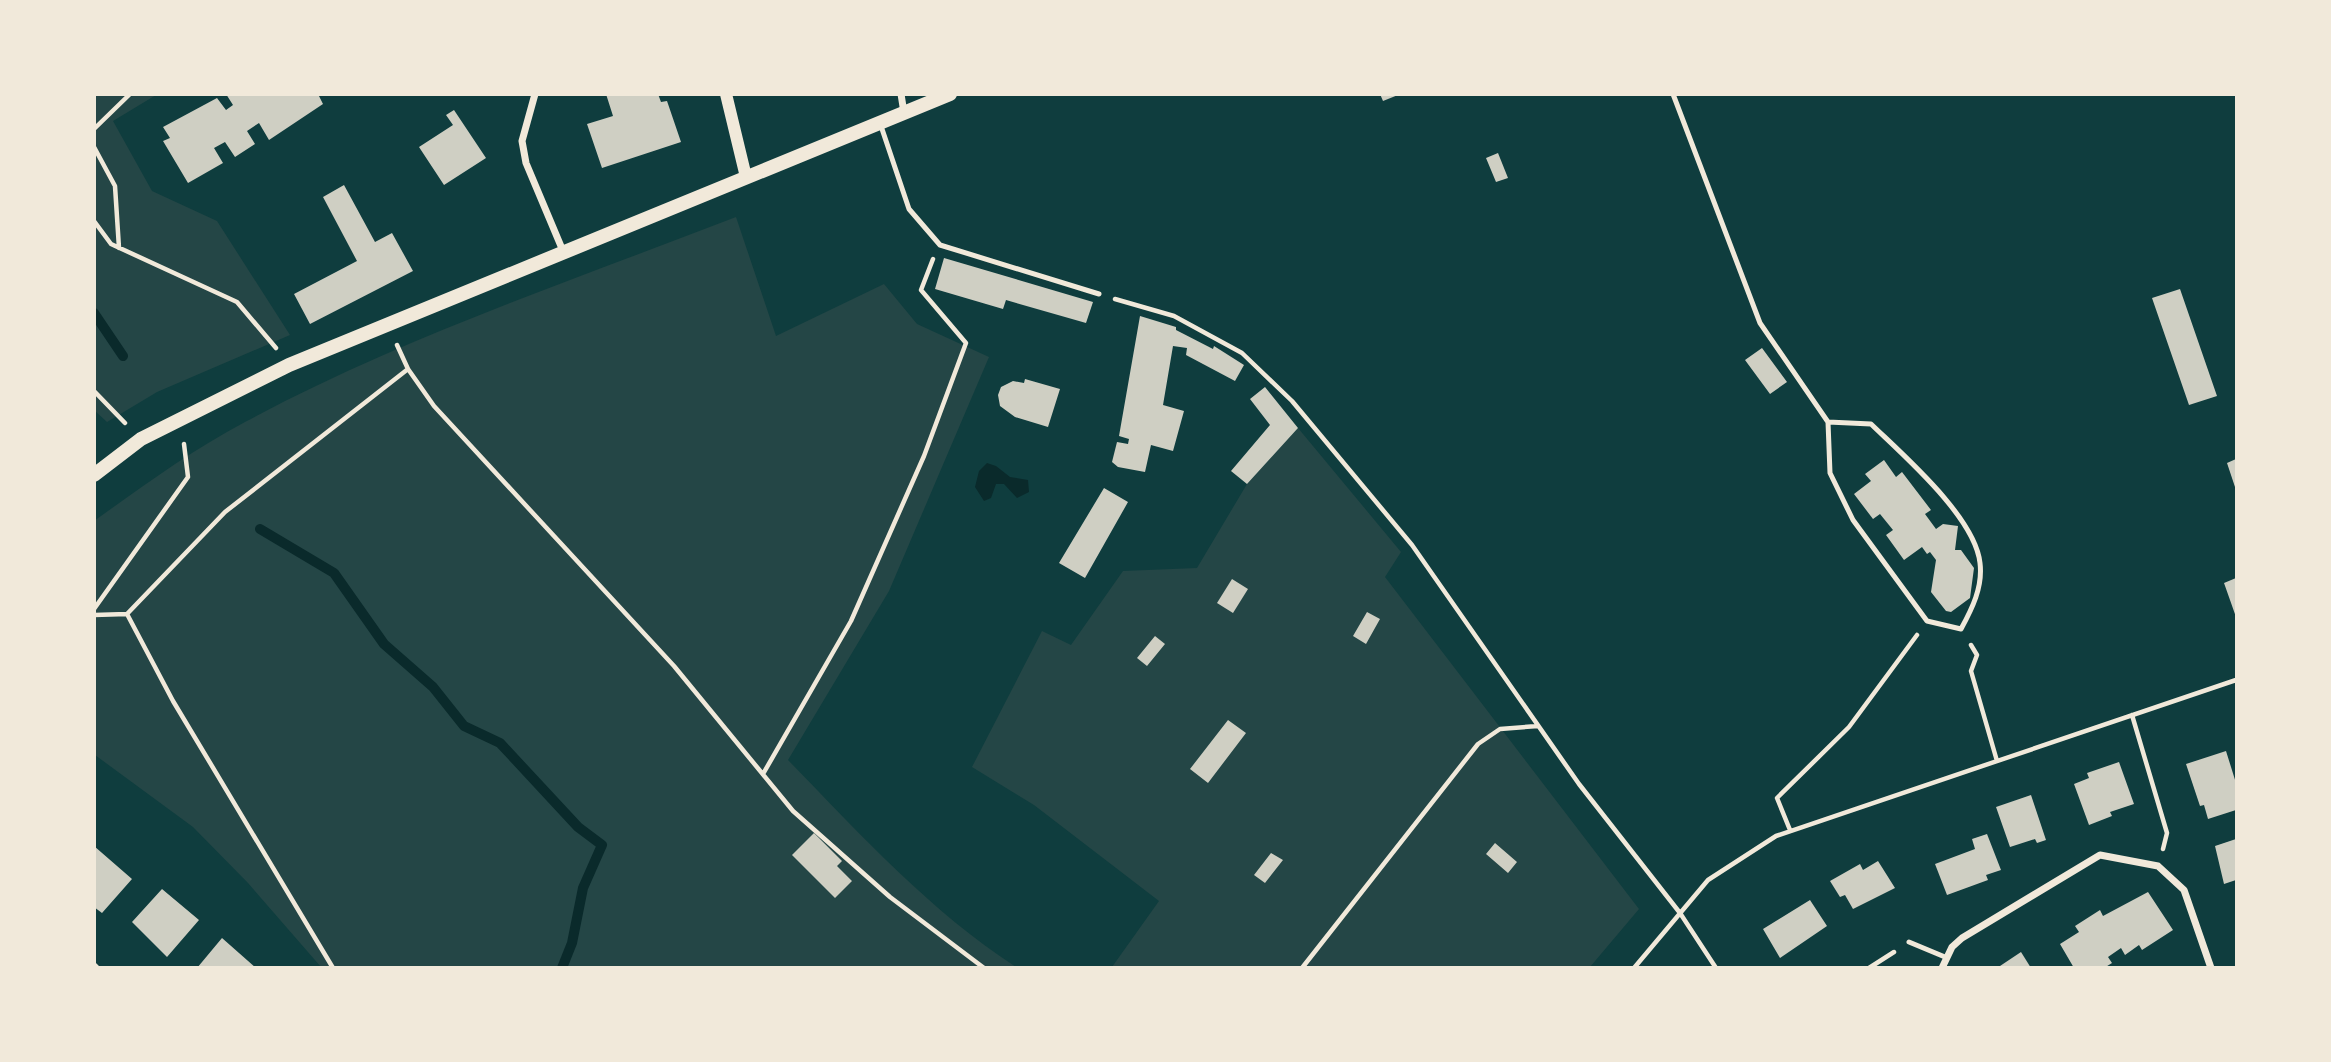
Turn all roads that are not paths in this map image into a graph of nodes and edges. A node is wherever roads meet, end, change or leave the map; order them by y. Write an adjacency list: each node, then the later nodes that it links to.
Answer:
1 (535, 94): 9 (street)
2 (726, 94): 8 (street)
3 (901, 94): 6 (street)
4 (950, 94): 6 (main road)
5 (1673, 94): 11 (lane)
6 (904, 113): 7 (main road)
7 (880, 123): 8 (main road); 10 (lane)
8 (746, 177): 9 (main road)
9 (563, 250): 12 (main road)
10 (1099, 294)
11 (1828, 422): 11 (lane)
12 (94, 475)
13 (1909, 942): 14 (lane)
14 (1945, 957): 15 (street); 16 (street)
15 (1942, 968)
16 (2211, 968)

